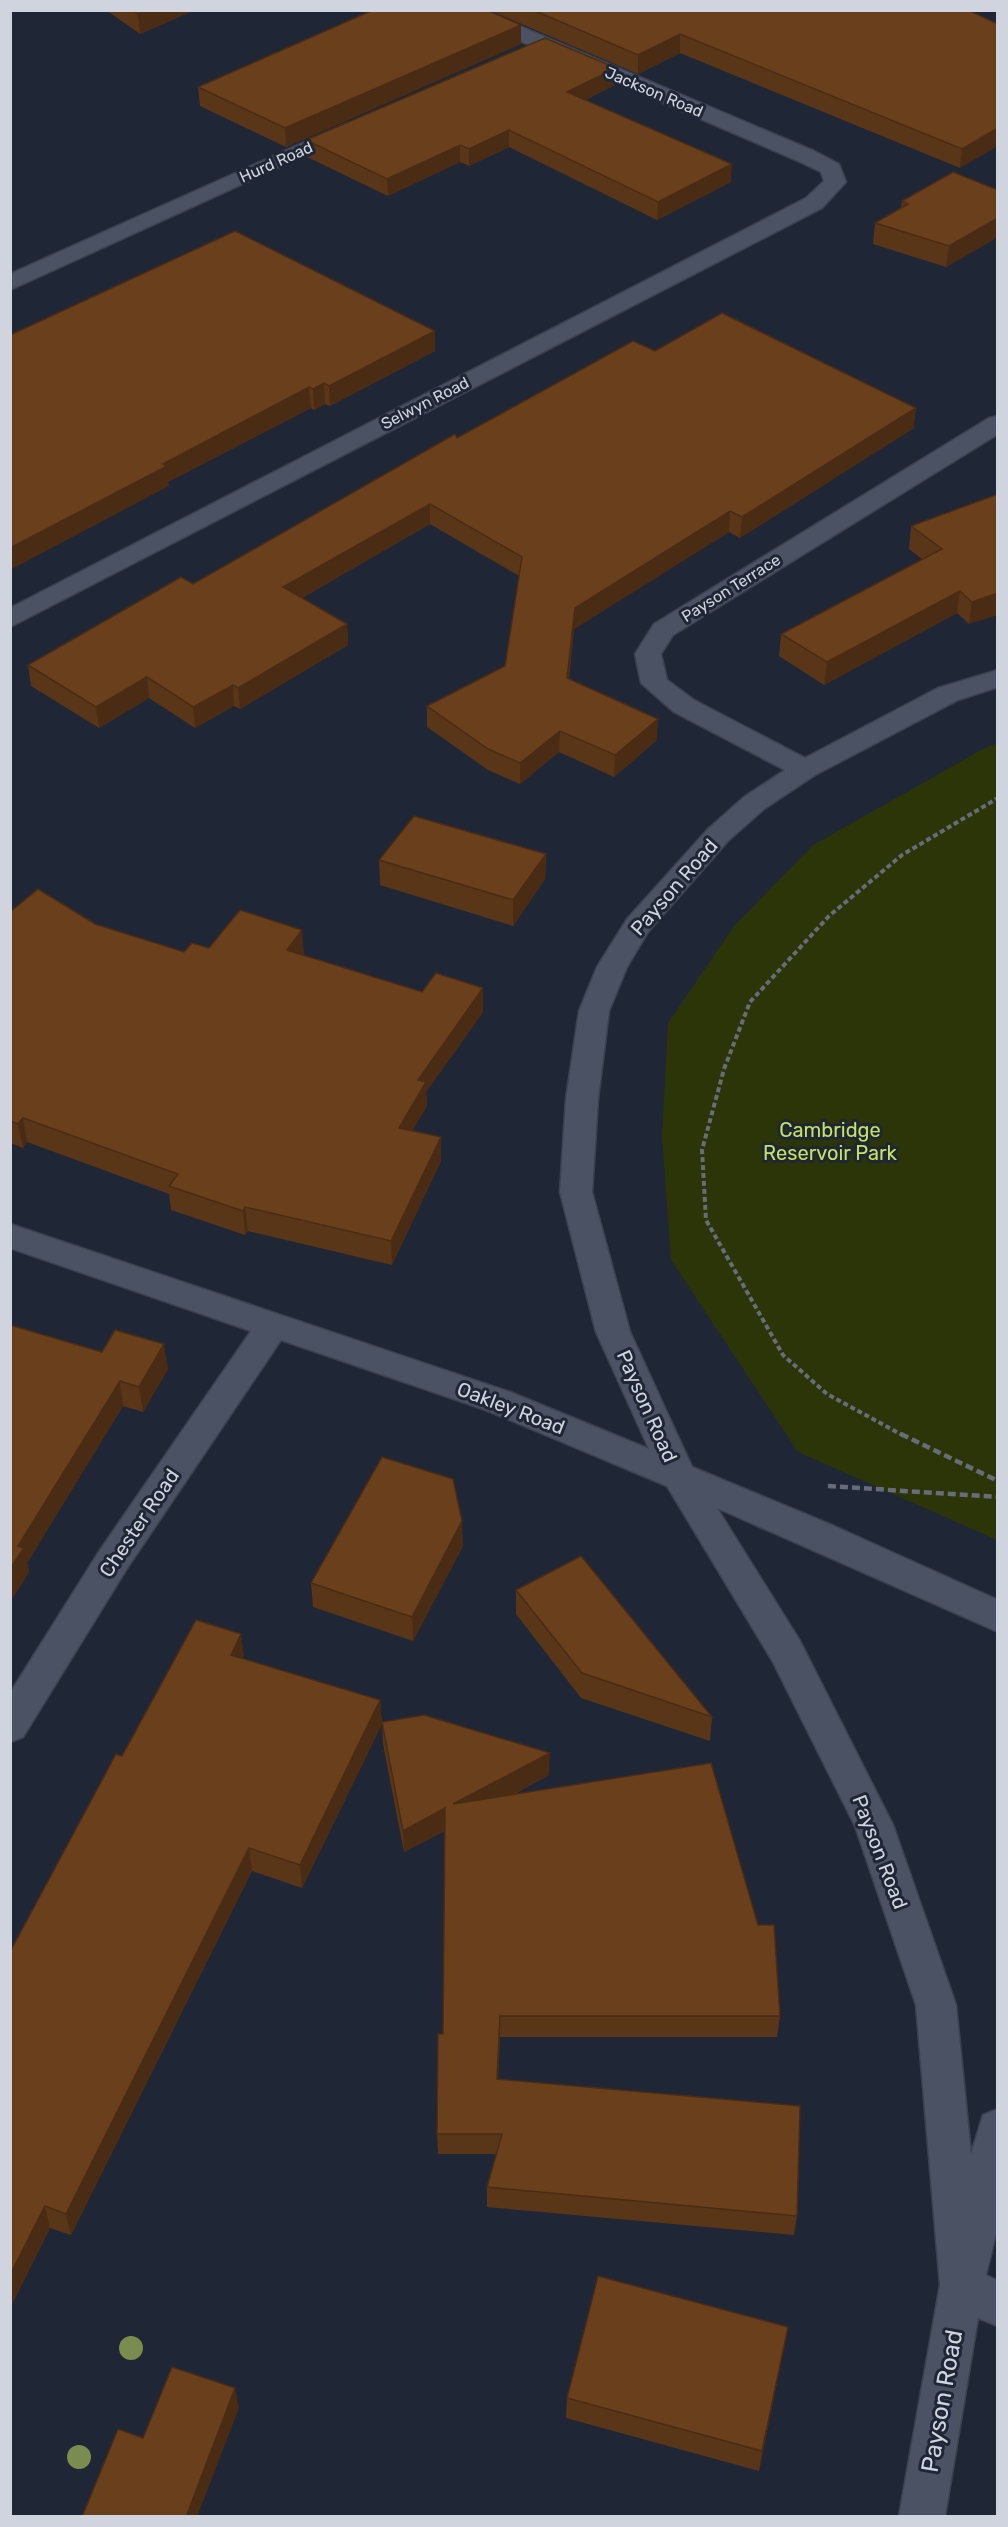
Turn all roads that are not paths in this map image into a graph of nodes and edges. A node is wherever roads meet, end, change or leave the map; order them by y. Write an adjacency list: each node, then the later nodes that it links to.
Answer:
1 (464, 10): 2 (street, Jackson Road)
2 (543, 45): 3 (street); 5 (street, Jackson Road)
3 (514, 58)
4 (364, 122): 6 (street, Hurd Road)
5 (836, 181): 8 (street, Selwyn Road)
6 (10, 283)
7 (998, 423): 10 (street, Payson Terrace)
8 (10, 619)
9 (998, 678): 10 (street, Payson Road)
10 (805, 769): 13 (street, Payson Road)
11 (10, 1236): 12 (street, Oakley Road)
12 (274, 1324): 13 (street, Oakley Road); 15 (street, Chester Road)
13 (678, 1475): 14 (street, Oakley Road); 17 (street, Payson Road)
14 (998, 1617)
15 (10, 1726)
16 (998, 2129): 17 (street, Payson Road)
17 (980, 2295): 18 (street, Payson Road)
18 (922, 2517)

